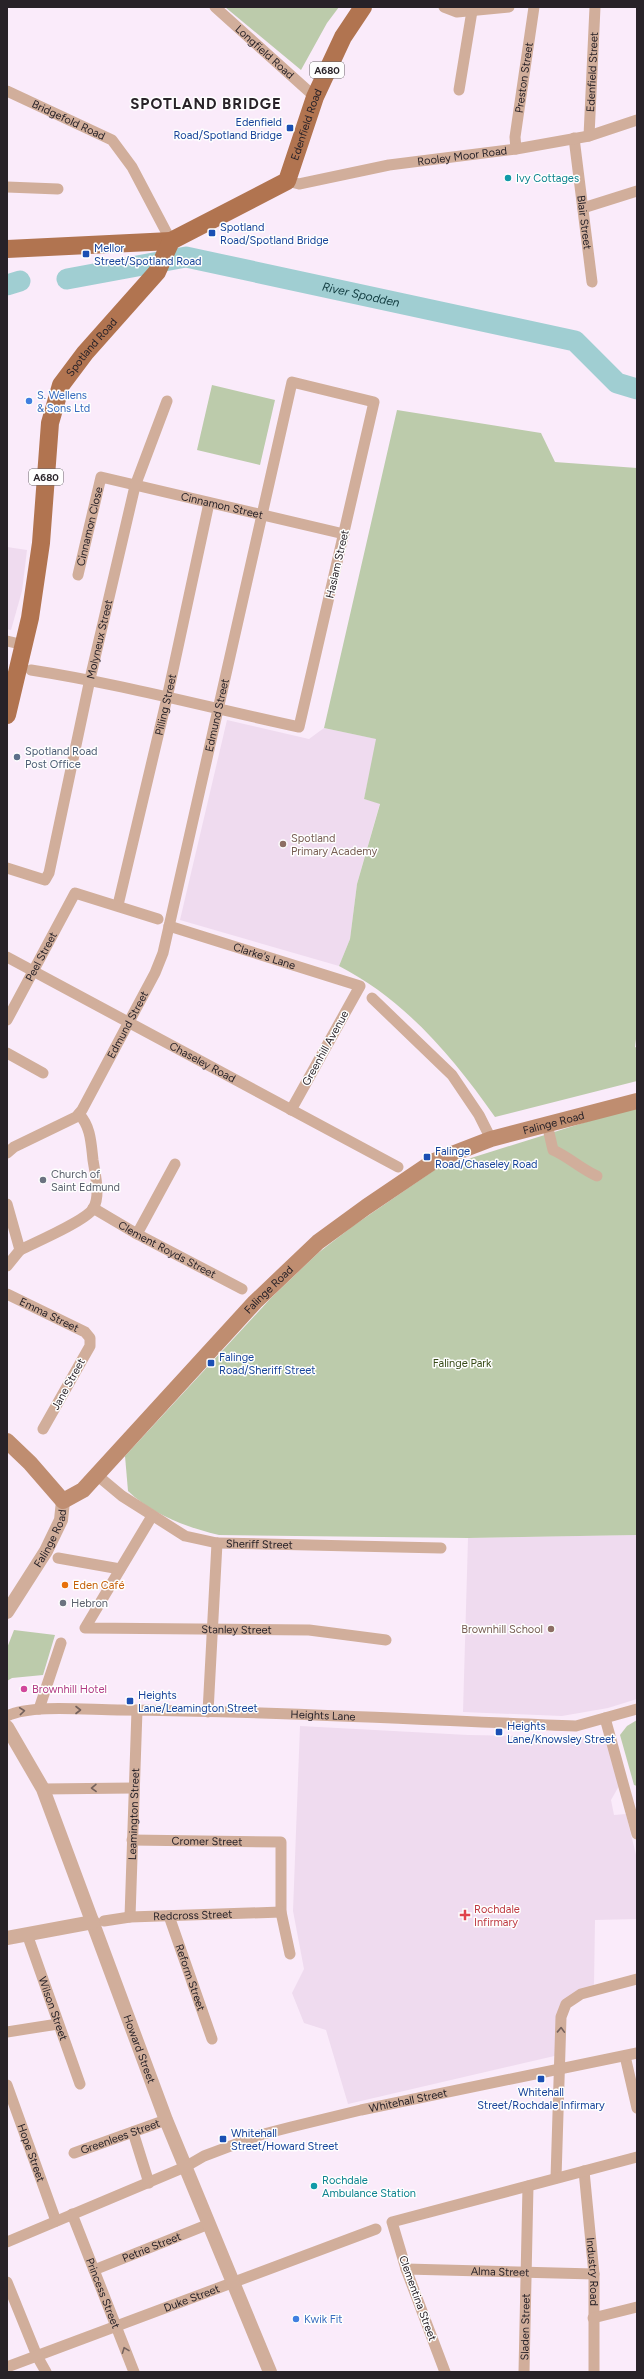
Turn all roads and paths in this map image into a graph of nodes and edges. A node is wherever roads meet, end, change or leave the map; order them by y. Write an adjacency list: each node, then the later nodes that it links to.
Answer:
1 (215, 7): 10 (street, Longfield Road)
2 (363, 7): 10 (main road, Edenfield Road / A680)
3 (444, 7): 7 (street)
4 (509, 7): 7 (street)
5 (534, 7): 14 (street, Preston Street)
6 (595, 7): 12 (street, Edenfield Street)
7 (472, 11): 8 (street)
8 (459, 90)
9 (7, 91): 20 (street, Bridgefold Road)
10 (316, 97): 15 (main road, Edenfield Road / A680)
11 (637, 120): 12 (street, Rooley Moor Road)
12 (589, 136): 13 (street, Rooley Moor Road)
13 (574, 138): 14 (street, Rooley Moor Road); 19 (street, Blair Street)
14 (516, 148): 15 (street, Rooley Moor Road)
15 (287, 182): 20 (main road)
16 (7, 187): 17 (street)
17 (58, 189)
18 (637, 191): 19 (street)
19 (583, 208): 22 (street, Blair Street)
20 (168, 247): 21 (main road); 31 (main road, Spotland Road / A680)
21 (7, 249)
22 (592, 282)
23 (167, 401): 26 (street, Molyneux Street)
24 (374, 402): 28 (street, Edmund Street); 29 (street, Haslam Street)
25 (101, 477): 26 (street, Cinnamon Street); 30 (street, Cinnamon Close)
26 (135, 486): 27 (street, Cinnamon Street); 33 (street, Molyneux Street)
27 (210, 503): 28 (street, Cinnamon Street); 34 (street, Pilling Street)
28 (262, 514): 29 (street, Cinnamon Street); 35 (street, Edmund Street)
29 (344, 534): 35 (street, Haslam Street)
30 (78, 575)
31 (15, 643): 36 (main road, Spotland Road / A680)
32 (31, 670): 33 (street)
33 (90, 679): 34 (street); 37 (street, Molyneux Street)
34 (167, 698): 35 (street); 38 (street, Pilling Street)
35 (217, 709): 40 (street, Edmund Street)
36 (7, 715)
37 (7, 868)
38 (118, 905): 39 (street); 42 (street, Peel Street)
39 (158, 919)
40 (169, 926): 43 (street, Clarke's Lane); 46 (street, Edmund Street)
41 (7, 957): 42 (street, Chaseley Road)
42 (33, 972): 45 (street, Peel Street); 46 (street, Chaseley Road)
43 (360, 986): 50 (street, Greenhill Avenue)
44 (372, 998): 53 (street)
45 (7, 1020)
46 (128, 1022): 50 (street, Chaseley Road); 51 (street, Edmund Street)
47 (7, 1053): 48 (street)
48 (43, 1073)
49 (637, 1101): 52 (main road, Falinge Road)
50 (291, 1110): 56 (street, Chaseley Road)
51 (79, 1114): 54 (street); 59 (street)
52 (547, 1124): 53 (main road, Falinge Road); 57 (street)
53 (491, 1138): 68 (main road, Falinge Road)
54 (7, 1153)
55 (175, 1164): 60 (street)
56 (398, 1167)
57 (597, 1176)
58 (7, 1204): 61 (street)
59 (93, 1208): 60 (street, Clement Royds Street); 61 (street)
60 (137, 1234): 63 (street, Clement Royds Street)
61 (20, 1250): 62 (street)
62 (7, 1266)
63 (242, 1289)
64 (7, 1294): 65 (street, Emma Street)
65 (90, 1338): 66 (street, Jane Street)
66 (43, 1429)
67 (7, 1441): 69 (main road)
68 (98, 1476): 69 (main road, Falinge Road); 70 (street, Sheriff Street)
69 (63, 1501): 75 (street, Falinge Road)
70 (152, 1516): 71 (street, Sheriff Street); 74 (street)
71 (217, 1543): 72 (street, Sheriff Street); 76 (street)
72 (441, 1548)
73 (58, 1558): 74 (street)
74 (120, 1569): 76 (street, Stanley Street)
75 (7, 1612)
76 (212, 1630): 77 (street, Stanley Street); 82 (street)
77 (386, 1640)
78 (61, 1643): 80 (street)
79 (637, 1709): 84 (street, Heights Lane)
80 (39, 1710): 81 (street, Heights Lane, one-way to 81); 83 (street, Heights Lane, one-way to 80)
81 (137, 1710): 82 (street, Heights Lane); 86 (street, Leamington Street)
82 (208, 1712): 84 (street, Heights Lane)
83 (7, 1716)
84 (605, 1718): 88 (street)
85 (7, 1727): 87 (street, Howard Street)
86 (133, 1788): 87 (street, one-way to 87); 90 (street, Leamington Street)
87 (42, 1789): 94 (street, Howard Street)
88 (632, 1795): 89 (street)
89 (637, 1834)
90 (132, 1840): 91 (street, Cromer Street); 93 (street, Leamington Street)
91 (280, 1912): 92 (street, Redcross Street); 97 (street)
92 (168, 1916): 93 (street, Redcross Street); 101 (street, Reform Street)
93 (130, 1917): 94 (street, Redcross Street)
94 (98, 1921): 95 (street, Redcross Street); 109 (street, Howard Street)
95 (27, 1934): 96 (street, Redcross Street); 99 (street, Wilson Street)
96 (7, 1938)
97 (290, 1954)
98 (637, 1979): 104 (street, one-way to 98)
99 (58, 2024): 100 (street); 105 (street, Wilson Street)
100 (7, 2032)
101 (212, 2039)
102 (637, 2053): 103 (street, Whitehall Street)
103 (625, 2056): 104 (street, Whitehall Street); 108 (street)
104 (559, 2069): 113 (street, Whitehall Street); 115 (street)
105 (80, 2084)
106 (7, 2085): 107 (street, Hope Street)
107 (10, 2108): 119 (street, Hope Street)
108 (637, 2108)
109 (166, 2120): 110 (street, Greenlees Street); 113 (street, Howard Street)
110 (133, 2132): 111 (street, Greenlees Street); 116 (street)
111 (74, 2153)
112 (637, 2157): 114 (street)
113 (185, 2167): 116 (street, Whitehall Street); 120 (street, Howard Street)
114 (584, 2171): 115 (street); 126 (street, Industry Road)
115 (556, 2178): 117 (street)
116 (150, 2183): 118 (street, Whitehall Street)
117 (528, 2186): 123 (street, Clementina Street); 125 (street, Sladen Street)
118 (72, 2214): 119 (street, Whitehall Street); 124 (street, Princess Street)
119 (56, 2221): 122 (street, Whitehall Street)
120 (209, 2224): 124 (street, Petrie Street); 128 (street, Howard Street)
121 (376, 2229): 128 (street, Duke Street)
122 (7, 2242)
123 (406, 2269): 125 (street, Alma Street); 137 (street, Clementina Street)
124 (94, 2270): 131 (street, Princess Street)
125 (526, 2272): 126 (street, Alma Street); 138 (street, Sladen Street)
126 (594, 2274): 130 (street, Industry Road)
127 (7, 2282): 132 (street)
128 (232, 2283): 131 (street, Duke Street); 136 (street, Howard Street)
129 (637, 2307): 130 (street)
130 (593, 2318): 139 (street, Industry Road)
131 (117, 2327): 132 (street, Duke Street); 135 (street, Princess Street, one-way to 131)
132 (37, 2356): 133 (street, Duke Street); 134 (street)
133 (7, 2367)
134 (46, 2372)
135 (134, 2372)
136 (270, 2372)
137 (445, 2372)
138 (524, 2372)
139 (594, 2372)

